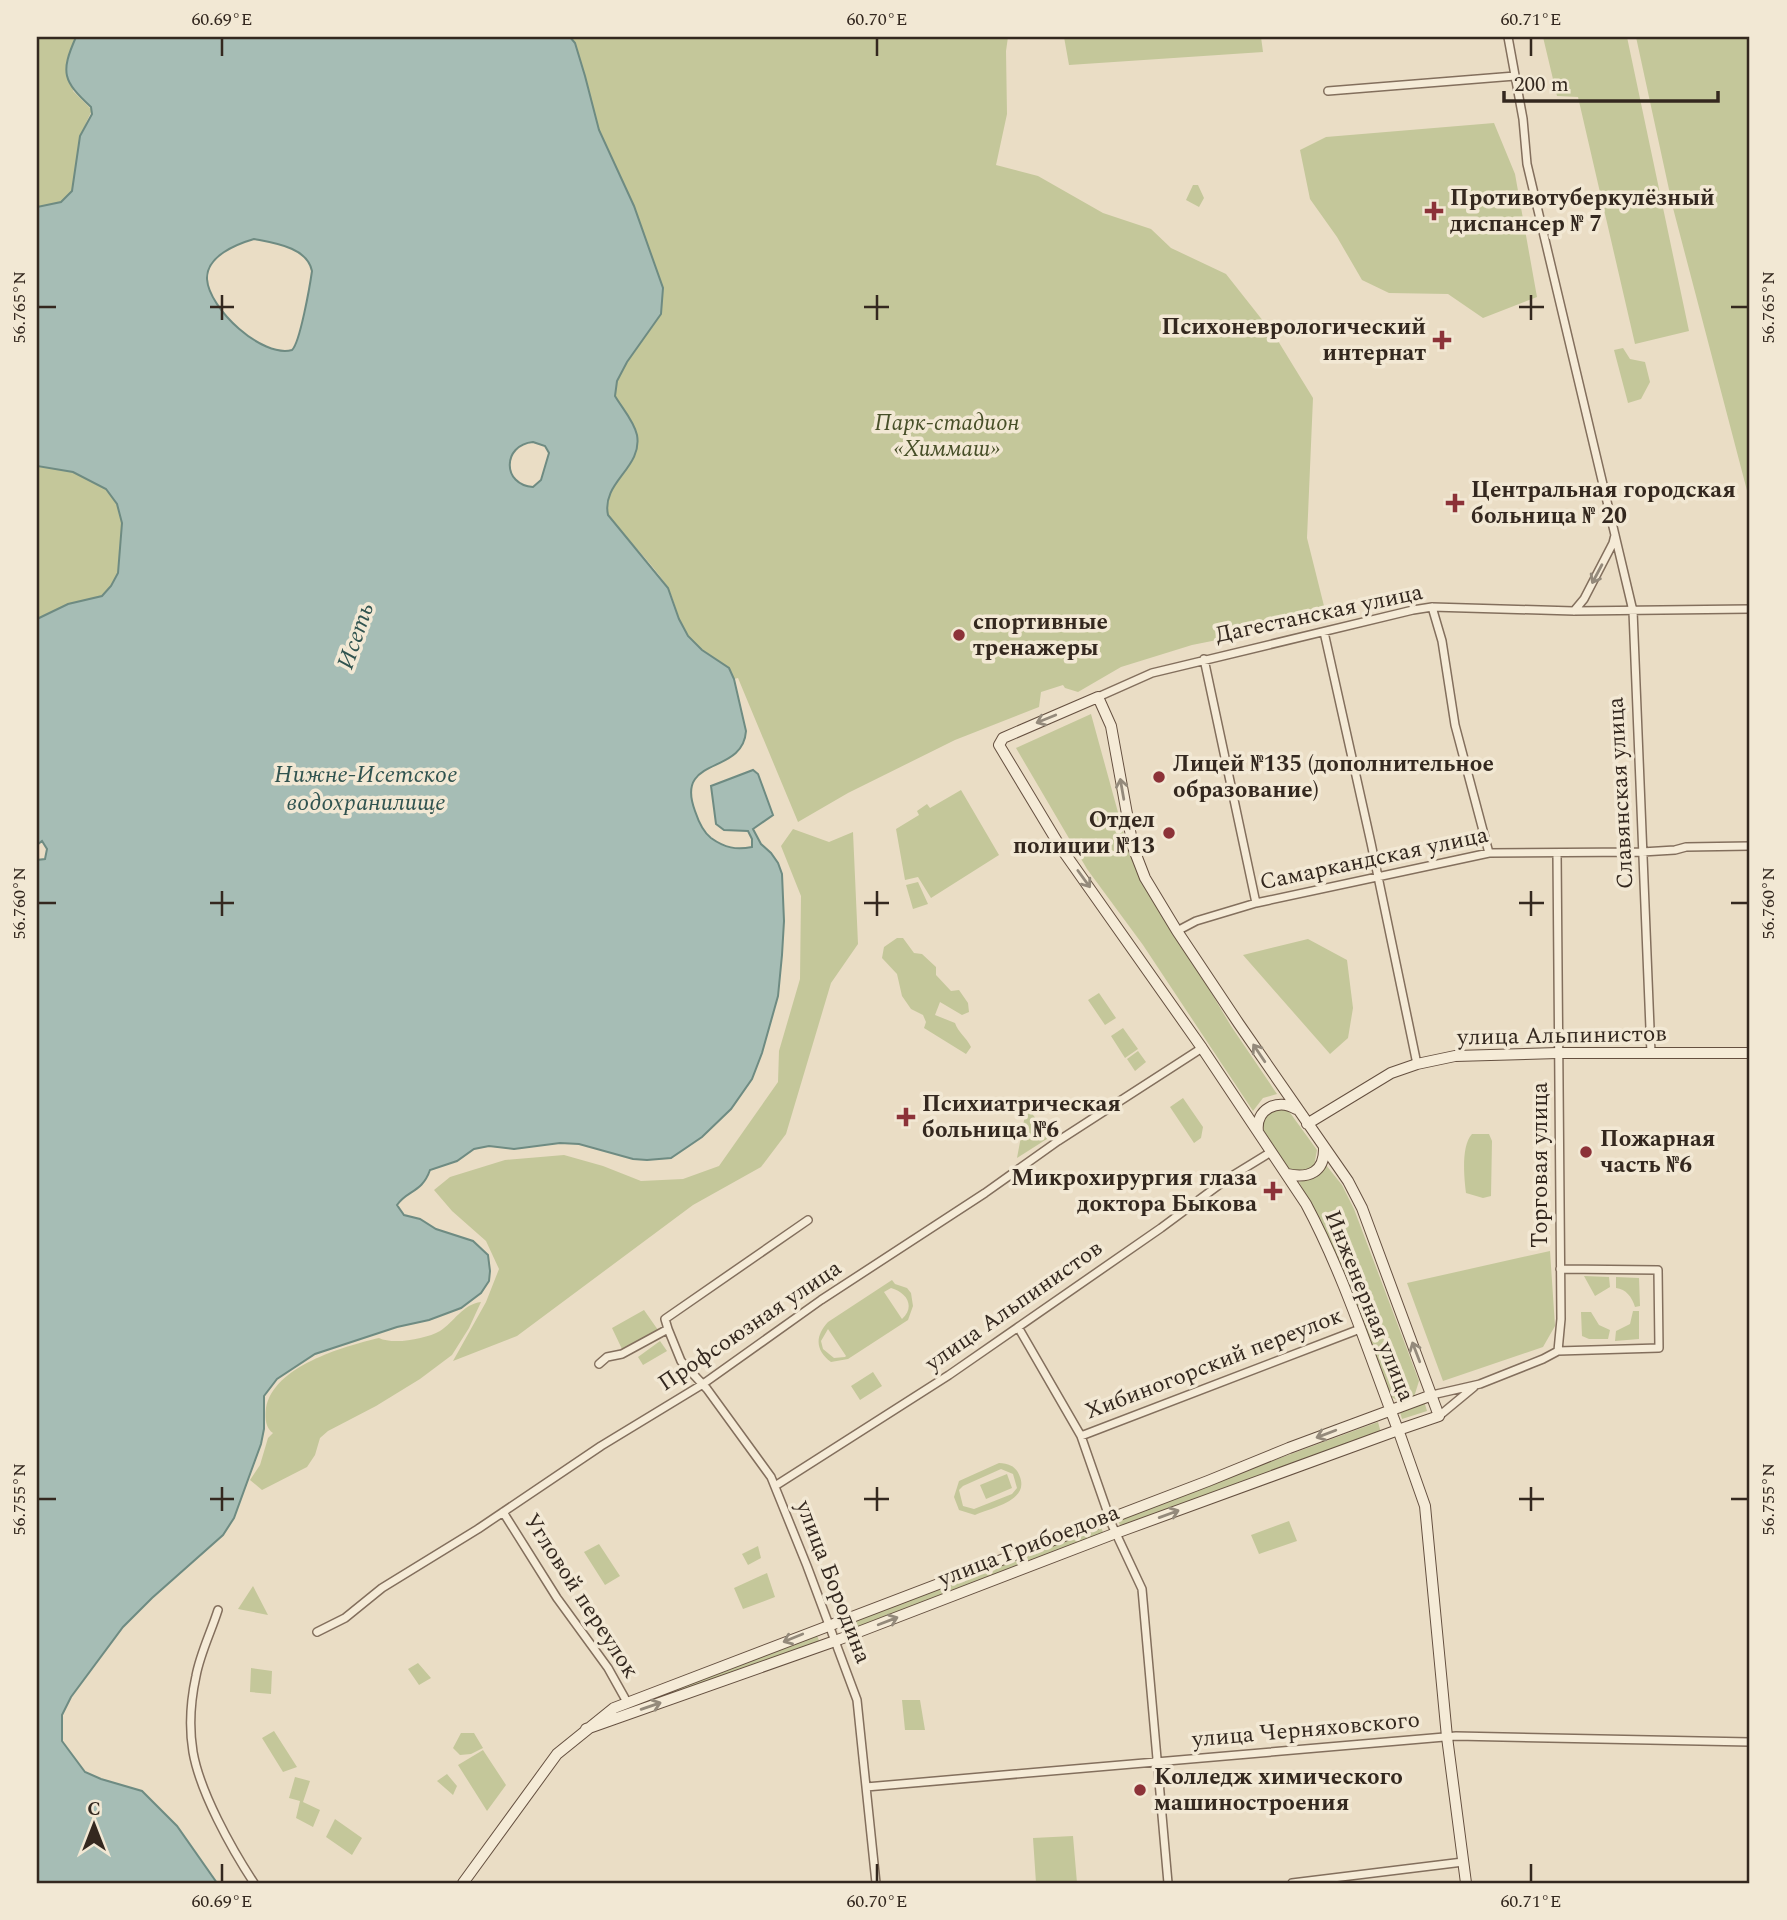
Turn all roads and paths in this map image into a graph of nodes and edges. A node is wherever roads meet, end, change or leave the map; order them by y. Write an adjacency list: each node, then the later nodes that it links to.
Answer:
1 (1508, 37): 2 (street, Славянская улица)
2 (1515, 76): 3 (street); 4 (street, Славянская улица)
3 (1328, 91)
4 (1615, 534): 7 (street, one-way to 7); 8 (street, Славянская улица)
5 (1432, 607): 7 (street, Дагестанская улица); 9 (street, Дагестанская улица); 15 (street)
6 (1750, 609): 8 (street, Дагестанская улица)
7 (1574, 611): 8 (street, Дагестанская улица)
8 (1633, 611): 14 (street, Славянская улица)
9 (1324, 632): 10 (street, Дагестанская улица); 17 (street)
10 (1204, 659): 11 (street, Дагестанская улица); 18 (street)
11 (1098, 697): 12 (main road, Дагестанская улица, one-way to 12); 19 (main road, Инженерная улица, one-way to 11)
12 (999, 745): 20 (main road, Инженерная улица, one-way to 20)
13 (1750, 846): 14 (street, Самаркандская улица)
14 (1642, 852): 16 (street, Самаркандская улица); 22 (street, Славянская улица)
15 (1489, 853): 16 (street, Самаркандская улица); 17 (street, Самаркандская улица)
16 (1557, 853): 21 (street, Торговая улица)
17 (1379, 878): 18 (street, Самаркандская улица); 24 (street)
18 (1256, 903): 19 (street, Самаркандская улица)
19 (1177, 931): 25 (main road, Инженерная улица, one-way to 19)
20 (1202, 1048): 27 (main road, Инженерная улица); 38 (street, Профсоюзная улица)
21 (1558, 1053): 22 (main road, улица Альпинистов); 24 (main road, улица Альпинистов); 32 (street, Торговая улица)
22 (1651, 1053): 23 (main road, улица Альпинистов)
23 (1750, 1053)
24 (1417, 1064): 26 (main road, улица Альпинистов)
25 (1297, 1110): 26 (main road, Инженерная улица); 27 (main road)
26 (1307, 1124): 28 (main road, Инженерная улица)
27 (1259, 1133): 29 (main road, Инженерная улица)
28 (1324, 1147): 30 (main road); 40 (main road, Инженерная улица, one-way to 28)
29 (1271, 1152): 30 (main road, Инженерная улица); 33 (street, улица Альпинистов)
30 (1287, 1174): 35 (main road, Инженерная улица)
31 (808, 1220): 34 (street)
32 (1560, 1269): 36 (street, Торговая улица); 36 (street)
33 (1018, 1327): 44 (street); 45 (street, улица Альпинистов)
34 (668, 1329): 37 (street); 38 (street, улица Бородина)
35 (1360, 1329): 41 (main road, Инженерная улица); 44 (street, Хибиногорский переулок)
36 (1558, 1351): 39 (street, улица Грибоедова)
37 (599, 1364)
38 (703, 1384): 45 (street, улица Бородина); 46 (street, Профсоюзная улица)
39 (1477, 1385): 40 (street, улица Грибоедова); 42 (street, улица Грибоедова)
40 (1433, 1395): 41 (main road, улица Грибоедова); 42 (main road, Инженерная улица)
41 (1390, 1410): 43 (main road, Инженерная улица); 47 (main road, улица Грибоедова, one-way to 47)
42 (1439, 1416): 43 (main road, улица Грибоедова)
43 (1398, 1430): 48 (main road, улица Грибоедова, one-way to 43); 55 (main road, Инженерная улица)
44 (1081, 1436): 47 (street)
45 (775, 1486): 50 (street, улица Бородина)
46 (503, 1512): 51 (street, Профсоюзная улица); 53 (street, Угловой переулок)
47 (1109, 1518): 48 (street); 50 (main road, улица Грибоедова)
48 (1116, 1533): 52 (main road, улица Грибоедова, one-way to 48); 57 (street)
49 (218, 1610): 60 (street)
50 (828, 1625): 52 (street, улица Бородина); 53 (main road, улица Грибоедова, one-way to 53)
51 (317, 1632)
52 (835, 1641): 54 (main road, улица Грибоедова, one-way to 52); 58 (street, улица Бородина)
53 (627, 1702): 54 (main road, улица Грибоедова)
54 (586, 1729): 61 (main road, улица Грибоедова)
55 (1447, 1737): 56 (street, улица Черняховского); 57 (street, улица Черняховского); 59 (main road, Инженерная улица)
56 (1750, 1742)
57 (1158, 1762): 58 (street, улица Черняховского); 63 (street)
58 (866, 1787): 62 (street, улица Бородина)
59 (1463, 1862): 64 (street); 65 (main road, Инженерная улица)
60 (254, 1883)
61 (463, 1883)
62 (876, 1883)
63 (1168, 1883)
64 (1292, 1883)
65 (1466, 1883)

